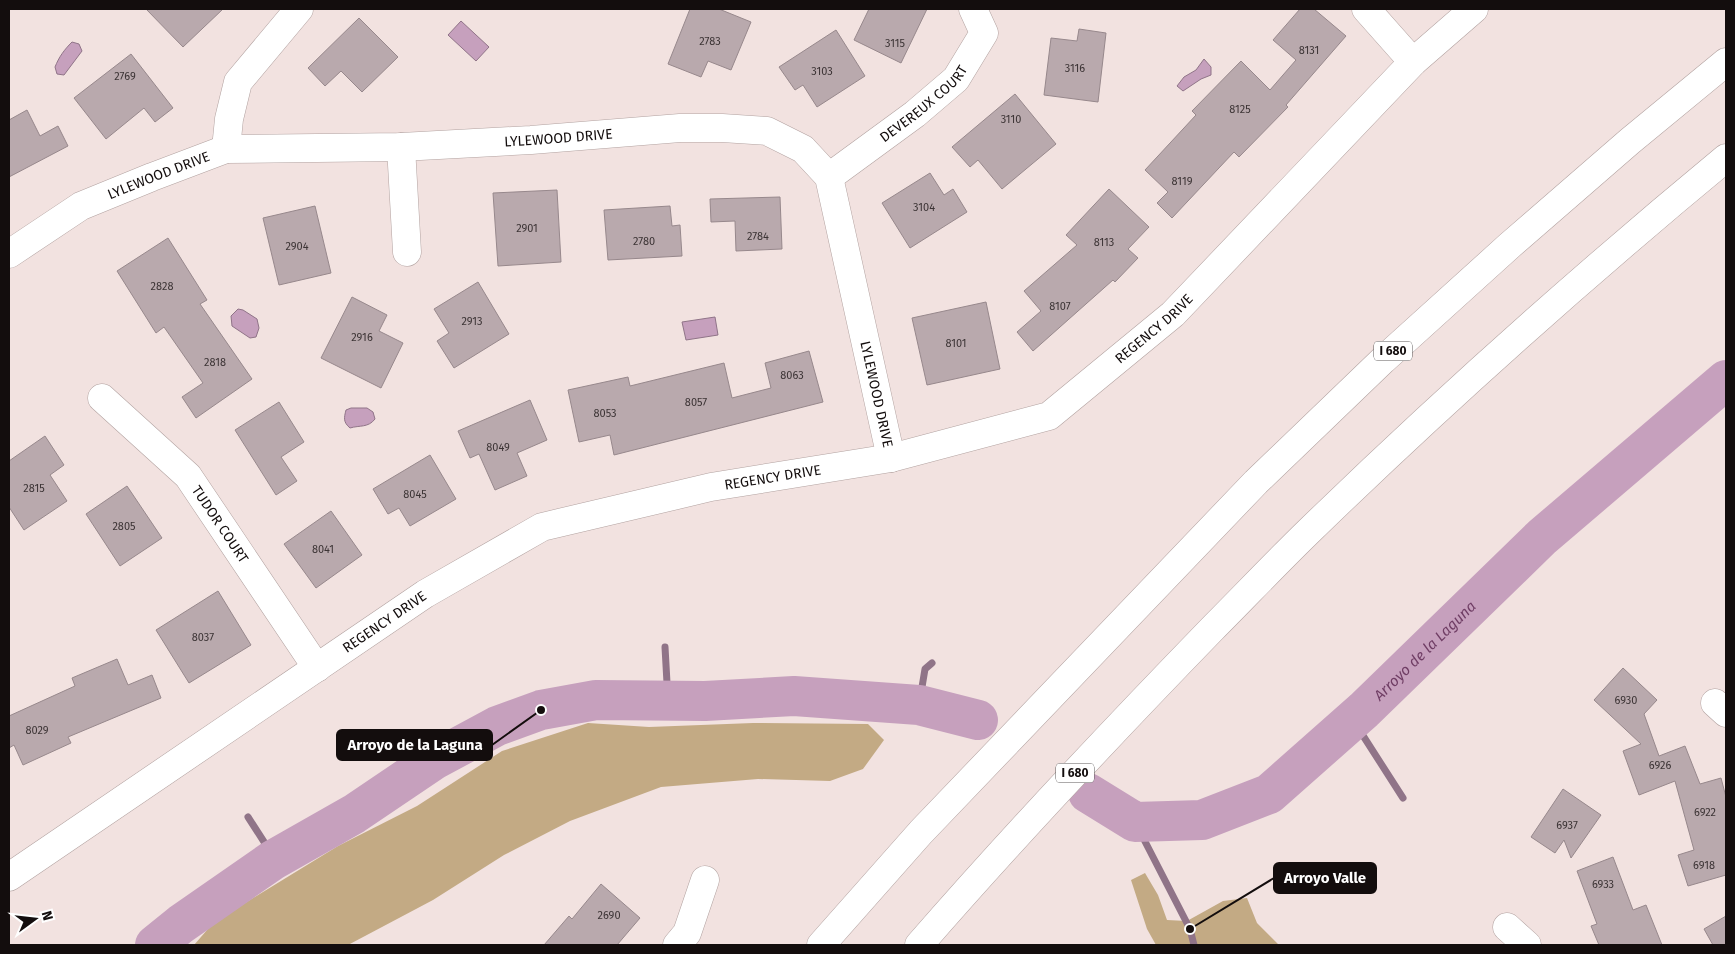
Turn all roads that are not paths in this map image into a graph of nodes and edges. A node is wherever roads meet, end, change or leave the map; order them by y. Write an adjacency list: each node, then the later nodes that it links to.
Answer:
1 (299, 9): 8 (main road)
2 (973, 9): 10 (main road, DEVEREUX COURT)
3 (1366, 9): 5 (main road)
4 (1474, 9): 5 (main road, REGENCY DRIVE)
5 (1413, 62): 14 (main road, REGENCY DRIVE)
6 (1726, 62): 20 (main road, I 680)
7 (401, 147): 8 (main road, LYLEWOOD DRIVE); 10 (main road, LYLEWOOD DRIVE); 11 (main road)
8 (226, 149): 12 (main road, LYLEWOOD DRIVE)
9 (1726, 158): 21 (main road, I 680)
10 (829, 177): 14 (main road, LYLEWOOD DRIVE)
11 (407, 252)
12 (9, 254)
13 (102, 398): 15 (main road, TUDOR COURT)
14 (891, 458): 15 (main road, REGENCY DRIVE)
15 (317, 668): 16 (main road, REGENCY DRIVE)
16 (9, 877)
17 (705, 880): 19 (main road)
18 (1507, 927): 22 (main road)
19 (678, 945)
20 (821, 945)
21 (919, 945)
22 (1527, 945)

